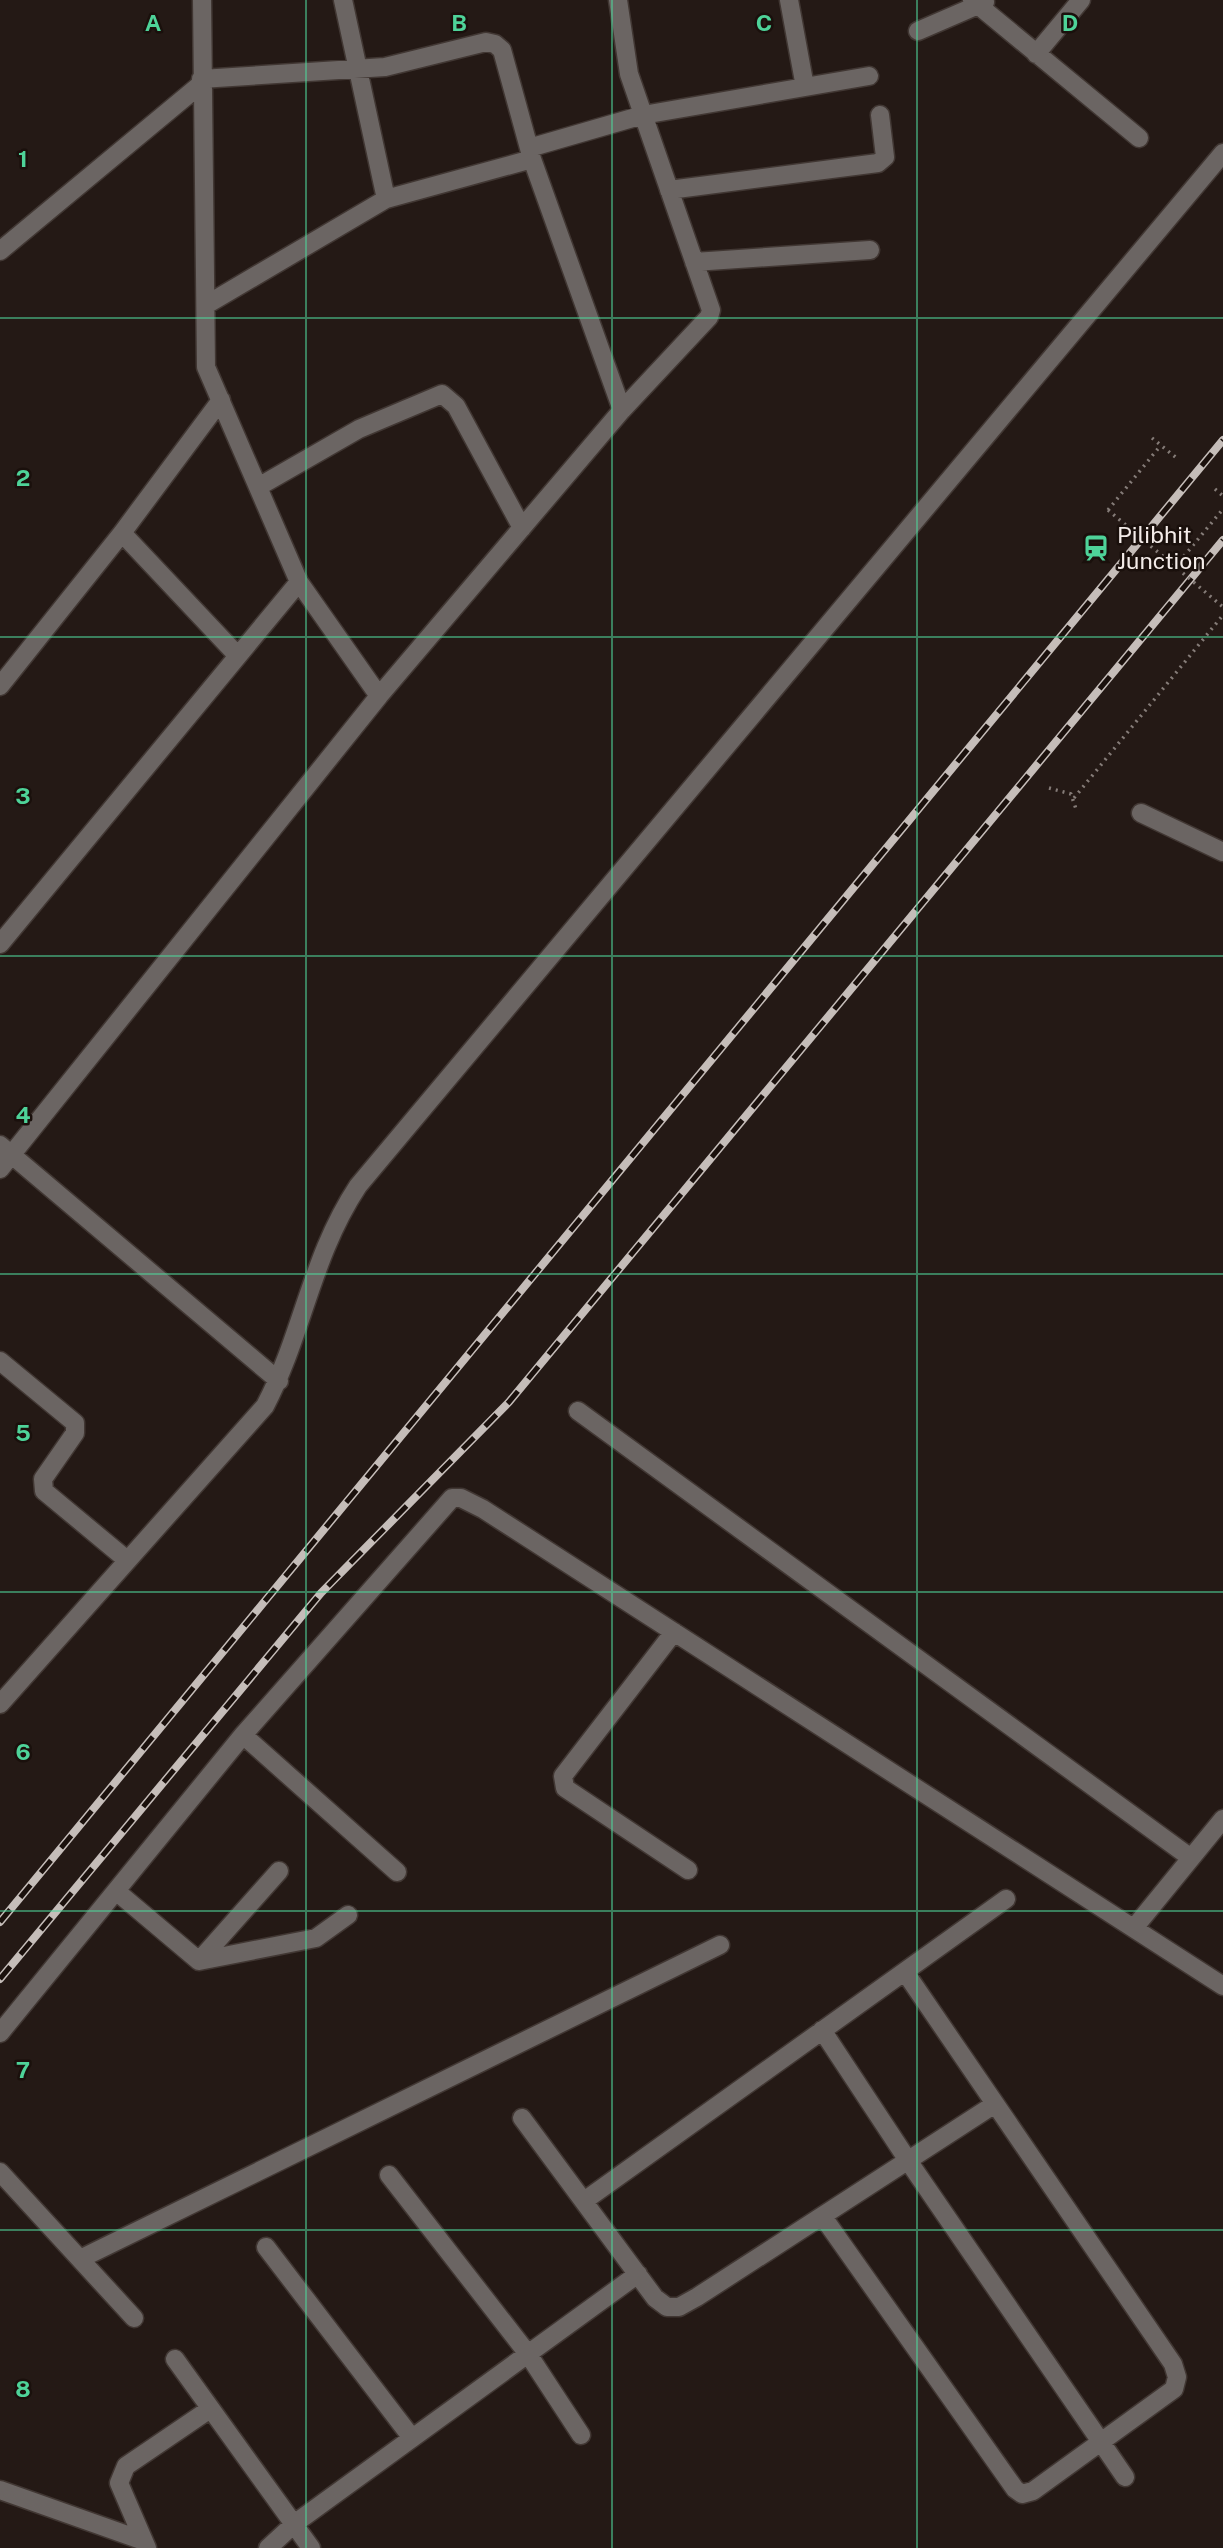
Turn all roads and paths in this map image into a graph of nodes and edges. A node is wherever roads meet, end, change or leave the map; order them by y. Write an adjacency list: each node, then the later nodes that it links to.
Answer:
1 (201, 0): 11 (street)
2 (343, 0): 9 (street)
3 (618, 0): 14 (street)
4 (789, 0): 12 (street)
5 (1081, 0): 8 (street)
6 (979, 2): 7 (street); 8 (street)
7 (918, 31)
8 (1036, 54): 15 (street)
9 (358, 69): 11 (street); 16 (street); 19 (street)
10 (869, 76): 12 (street)
11 (201, 82): 21 (street); 23 (street)
12 (805, 87): 14 (street)
13 (880, 114): 18 (street)
14 (643, 115): 16 (street); 18 (street)
15 (1139, 138)
16 (530, 153): 19 (street); 25 (street)
17 (1223, 153): 51 (street)
18 (669, 190): 22 (street)
19 (386, 199): 23 (street)
20 (870, 250): 22 (street)
21 (0, 251)
22 (694, 262): 25 (street)
23 (206, 305): 24 (street)
24 (221, 400): 29 (street); 34 (street)
25 (622, 410): 33 (street)
26 (1152, 438): 27 (path)
27 (1161, 445): 28 (path); 35 (path, bridge)
28 (1179, 460)
29 (258, 487): 33 (street); 36 (street)
30 (1215, 489): 31 (path)
31 (1223, 496)
32 (1223, 509): 35 (path)
33 (522, 528): 41 (street)
34 (122, 533): 39 (street); 40 (street)
35 (1175, 567): 37 (path, bridge)
36 (299, 582): 39 (street); 41 (street)
37 (1223, 607)
38 (1223, 615): 43 (path)
39 (238, 656): 47 (street)
40 (0, 686)
41 (379, 696): 48 (street)
42 (1049, 788): 44 (path)
43 (1074, 798)
44 (1076, 809)
45 (1141, 813): 46 (street)
46 (1223, 852)
47 (0, 944)
48 (6, 1149): 49 (street); 51 (street)
49 (0, 1169)
50 (0, 1361): 53 (street)
51 (279, 1381): 53 (street)
52 (578, 1411): 58 (street)
53 (127, 1560): 55 (street)
54 (674, 1632): 56 (street); 59 (street); 65 (street)
55 (0, 1704)
56 (243, 1735): 61 (street); 62 (street)
57 (1219, 1830): 58 (street)
58 (1191, 1858): 65 (street)
59 (688, 1870)
60 (279, 1871): 67 (street)
61 (397, 1872)
62 (116, 1891): 67 (street); 71 (street)
63 (1006, 1899): 68 (street)
64 (348, 1915): 67 (street)
65 (1134, 1928): 69 (street)
66 (720, 1945): 80 (street)
67 (199, 1961)
68 (905, 1972): 70 (street); 72 (street)
69 (1223, 1986)
70 (822, 2030): 74 (street); 77 (street)
71 (0, 2033)
72 (995, 2104): 74 (street); 88 (street)
73 (522, 2118): 77 (street)
74 (909, 2162): 78 (street); 88 (street)
75 (0, 2172): 80 (street)
76 (388, 2175): 83 (street)
77 (584, 2201): 81 (street)
78 (823, 2217): 81 (street); 88 (street)
79 (266, 2247): 87 (street)
80 (80, 2259): 82 (street)
81 (638, 2274): 83 (street)
82 (134, 2318)
83 (528, 2354): 86 (street); 87 (street)
84 (175, 2359): 85 (street)
85 (210, 2409): 91 (street); 92 (street)
86 (581, 2435)
87 (412, 2438): 91 (street)
88 (1100, 2442): 89 (street)
89 (1125, 2477)
90 (0, 2490): 92 (street)
91 (293, 2524): 93 (street); 94 (street)
92 (145, 2545)
93 (268, 2548)
94 (311, 2548)

